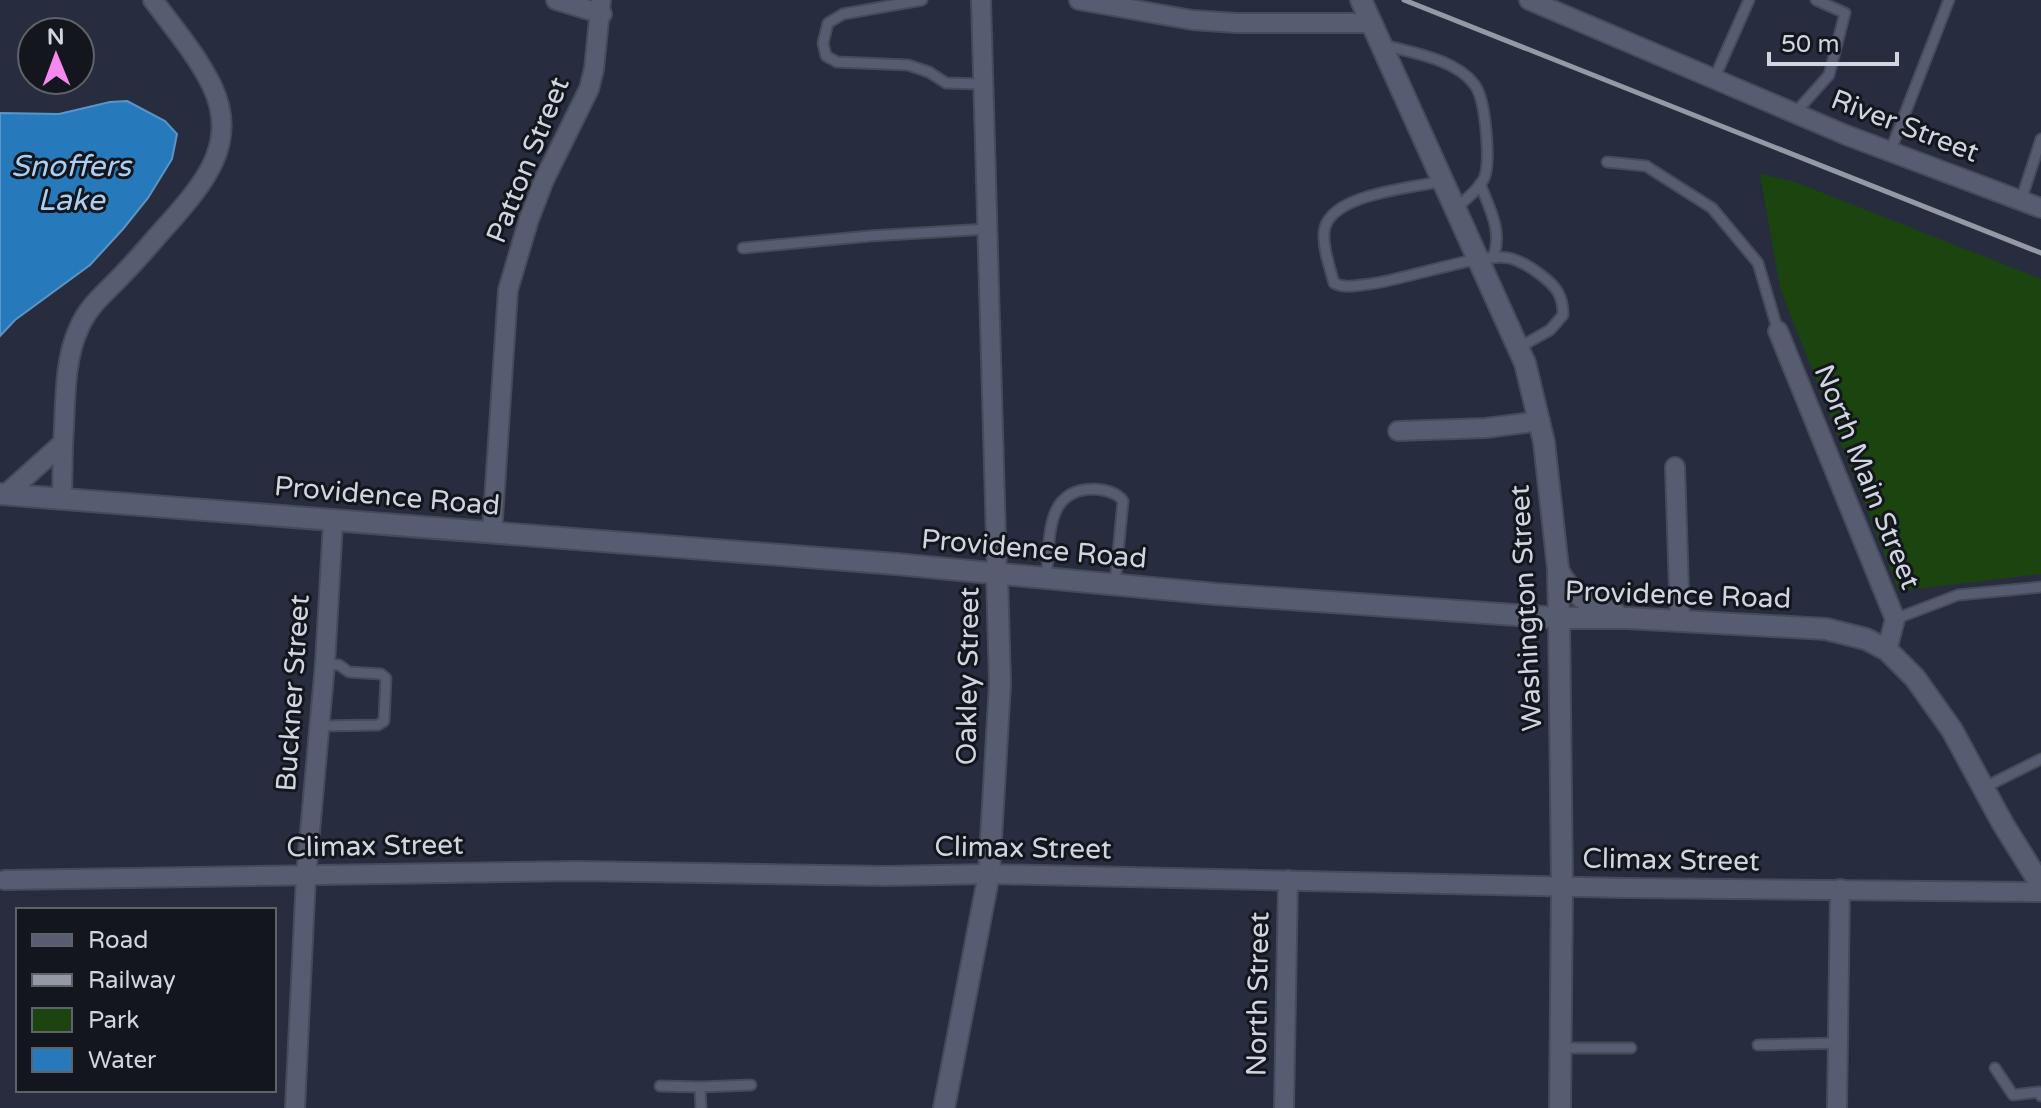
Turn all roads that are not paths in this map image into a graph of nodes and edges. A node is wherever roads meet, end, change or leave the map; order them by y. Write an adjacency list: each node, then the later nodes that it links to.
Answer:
1 (153, 0): 33 (street)
2 (556, 0): 11 (street)
3 (922, 0): 16 (lane)
4 (981, 0): 16 (street, Oakley Street)
5 (1079, 0): 13 (street)
6 (1361, 0): 13 (street, Washington Street)
7 (1529, 0): 12 (street, River Street)
8 (1749, 0): 15 (lane)
9 (1816, 0): 17 (lane)
10 (1949, 0): 19 (lane)
11 (602, 7): 38 (street, Patton Street)
12 (1564, 7): 15 (street, River Street)
13 (1371, 23): 14 (street, Washington Street)
14 (1381, 45): 21 (street, Washington Street); 22 (lane)
15 (1714, 79): 17 (street, River Street)
16 (982, 84): 26 (street, Oakley Street)
17 (1795, 113): 19 (street, River Street)
18 (2041, 139): 23 (lane)
19 (1890, 152): 23 (street, River Street)
20 (1607, 162): 29 (lane)
21 (1443, 181): 25 (street, Washington Street); 28 (lane)
22 (1480, 184): 25 (lane); 28 (lane)
23 (2021, 200): 24 (street, River Street)
24 (2041, 208)
25 (1455, 209): 28 (street, Washington Street)
26 (987, 229): 27 (lane); 40 (street, Oakley Street)
27 (743, 248)
28 (1486, 259): 30 (street, Washington Street); 30 (lane)
29 (1778, 331): 46 (street, North Main Street)
30 (1518, 348): 31 (street, Washington Street)
31 (1540, 421): 32 (street); 39 (street, Washington Street)
32 (1398, 431)
33 (63, 443): 35 (street); 36 (street)
34 (1675, 467): 47 (street)
35 (3, 495): 36 (street, Providence Road)
36 (62, 499): 37 (street, Providence Road)
37 (333, 522): 38 (street, Providence Road); 49 (street, Buckner Street)
38 (492, 533): 40 (street, Providence Road)
39 (1558, 568): 44 (street, Washington Street); 45 (street)
40 (997, 574): 41 (street, Providence Road); 53 (street, Oakley Street)
41 (1046, 578): 42 (street, Providence Road); 42 (lane)
42 (1115, 585): 44 (street, Providence Road)
43 (2041, 587): 46 (lane)
44 (1559, 618): 45 (street, Providence Road); 58 (street, Washington Street)
45 (1627, 618): 47 (street, Providence Road)
46 (1895, 619): 48 (street, North Main Street)
47 (1680, 621): 48 (street, Providence Road)
48 (1887, 650): 52 (street)
49 (325, 664): 50 (street, Buckner Street); 50 (lane)
50 (320, 726): 54 (street, Buckner Street)
51 (2041, 759): 52 (lane)
52 (1983, 788): 57 (street)
53 (989, 874): 54 (street, Climax Street); 56 (street, Climax Street); 72 (street, Oakley Street)
54 (306, 876): 55 (street, Climax Street); 70 (street, Buckner Street)
55 (5, 880)
56 (1288, 880): 58 (street, Climax Street); 73 (street, North Street)
57 (2041, 885)
58 (1562, 886): 59 (street, Climax Street); 63 (street, Washington Street)
59 (1840, 889): 60 (street, Climax Street); 61 (street)
60 (2041, 892)
61 (1839, 1043): 62 (lane); 75 (street)
62 (1758, 1045)
63 (1560, 1048): 64 (lane); 74 (street, Washington Street)
64 (1631, 1048)
65 (1995, 1068): 69 (lane)
66 (751, 1085): 68 (lane)
67 (660, 1086): 68 (lane)
68 (700, 1087): 71 (lane)
69 (2040, 1093)
70 (295, 1108)
71 (701, 1108)
72 (944, 1108)
73 (1284, 1108)
74 (1560, 1108)
75 (1837, 1108)

